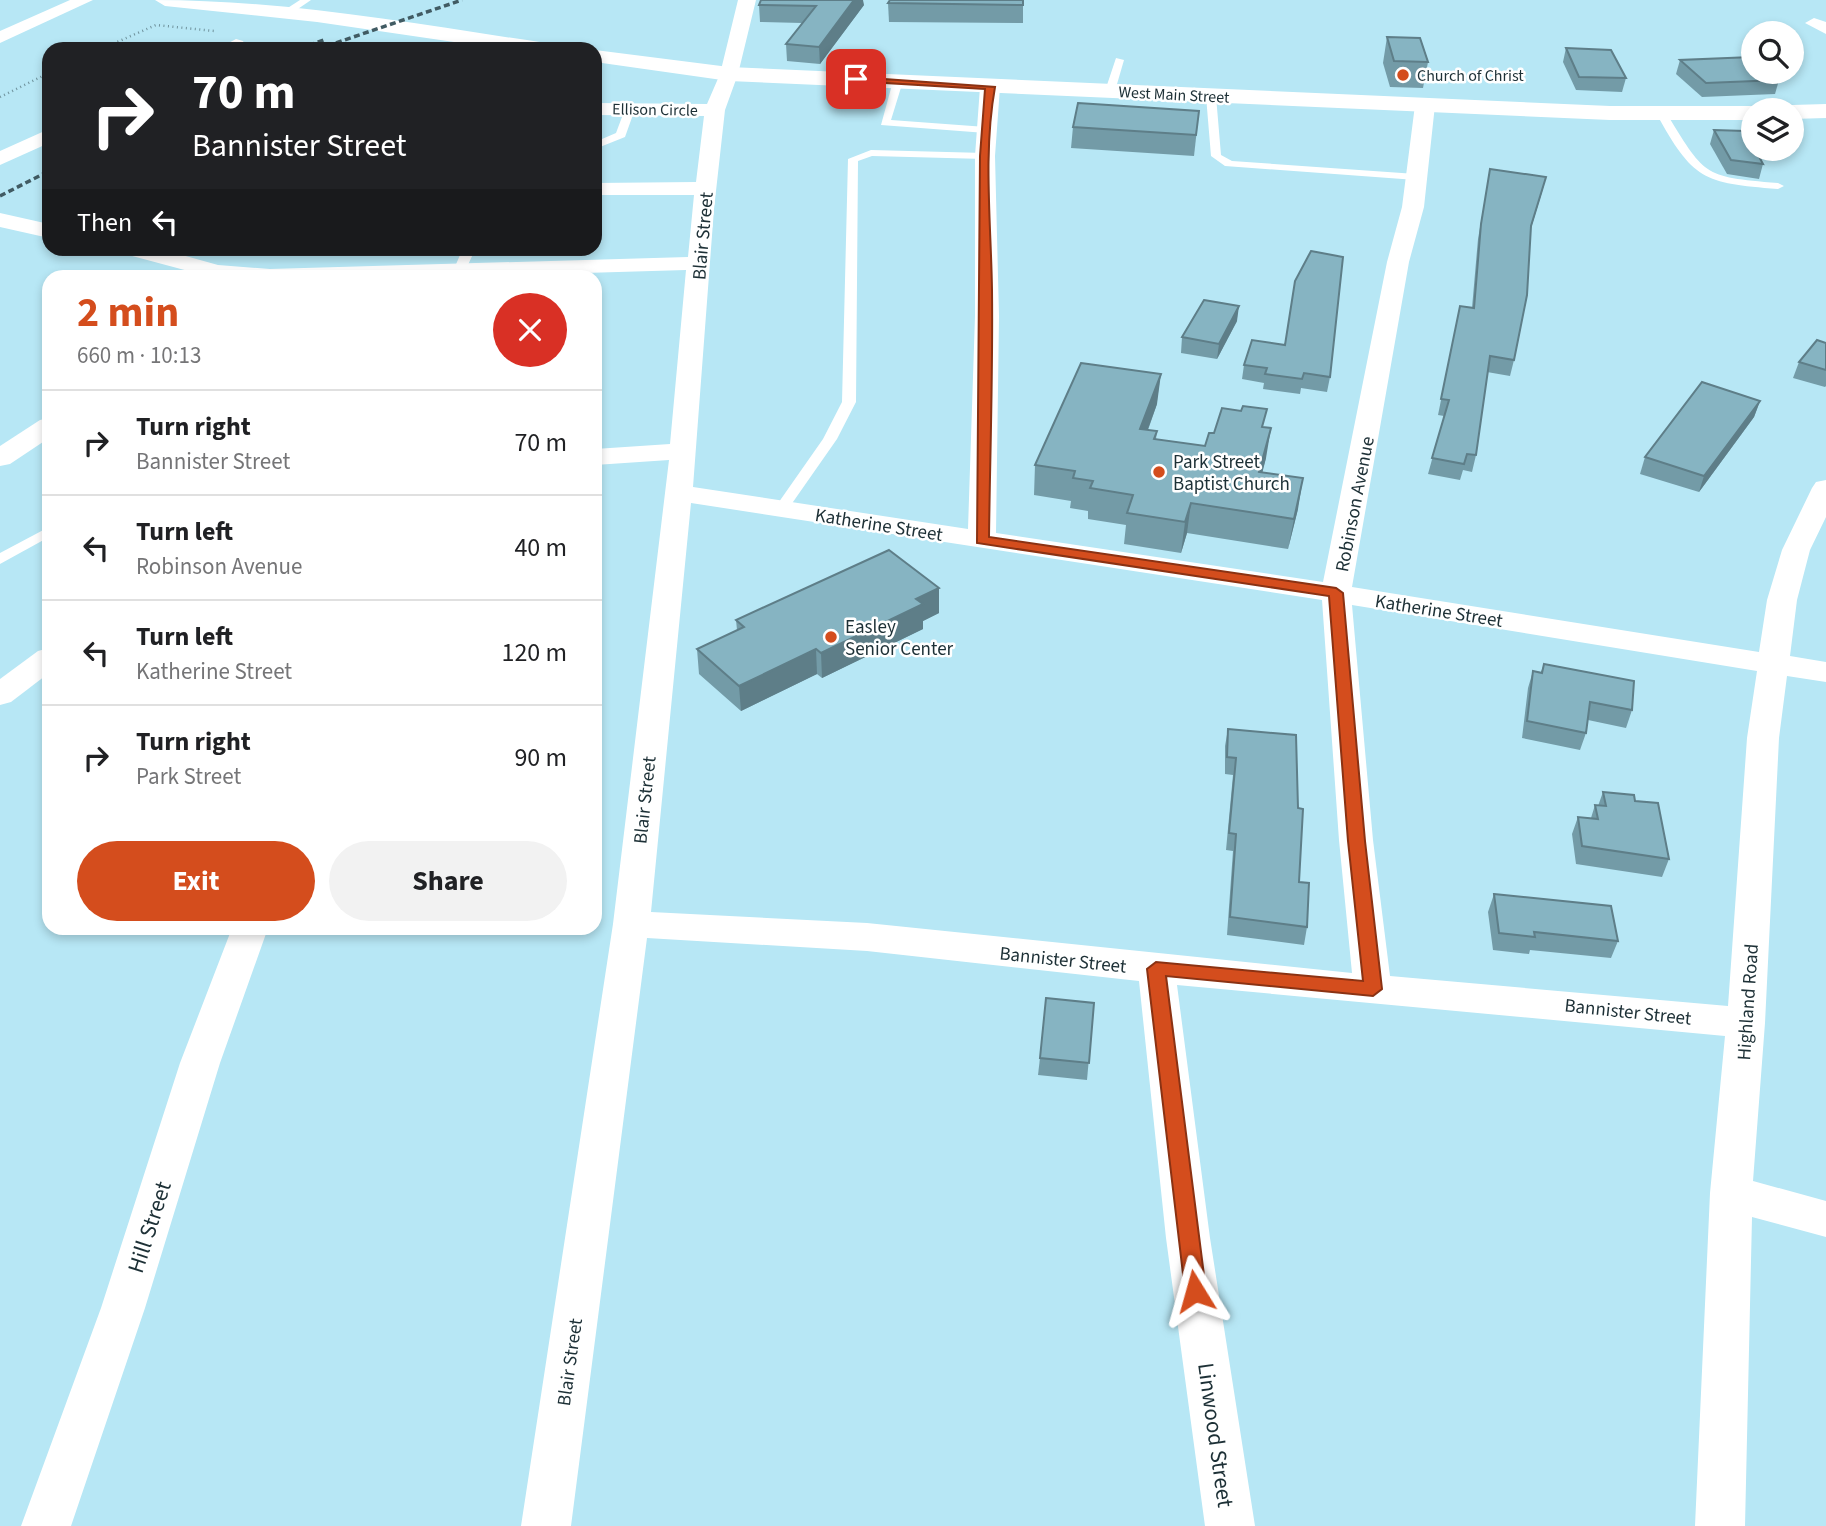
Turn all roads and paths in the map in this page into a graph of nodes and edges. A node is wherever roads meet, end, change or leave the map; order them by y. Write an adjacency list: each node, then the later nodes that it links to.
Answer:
1 (84, 0): 5 (street)
2 (165, 0): 4 (main road)
3 (747, 0): 11 (street, Blair Street)
4 (311, 8): 8 (main road)
5 (0, 37)
6 (117, 42): 7 (path)
7 (234, 42)
8 (496, 42)
9 (602, 57): 11 (main road, West Main Street)
10 (1119, 60): 15 (lane)
11 (729, 74): 13 (main road, West Main Street); 21 (street, Blair Street)
12 (42, 76): 17 (path)
13 (898, 81): 14 (main road, West Main Street); 26 (lane)
14 (990, 87): 15 (main road, West Main Street); 26 (street)
15 (1110, 91): 16 (main road, West Main Street)
16 (1211, 96): 18 (main road, West Main Street); 31 (lane)
17 (0, 97)
18 (1425, 105): 24 (main road, West Main Street); 31 (street, Robinson Avenue)
19 (602, 109): 20 (street, Ellison Circle)
20 (630, 109): 21 (street, Ellison Circle); 28 (lane)
21 (715, 110): 33 (street, Blair Street)
22 (1826, 111): 23 (main road)
23 (1804, 112)
24 (1661, 113): 25 (main road, West Main Street); 32 (lane)
25 (1741, 113)
26 (986, 130): 29 (street)
27 (42, 138): 30 (street)
28 (602, 143)
29 (985, 156): 48 (lane); 50 (street)
30 (0, 159)
31 (1416, 177): 52 (street, Robinson Avenue)
32 (1778, 186)
33 (706, 188): 34 (street); 39 (street, Blair Street)
34 (602, 189)
35 (0, 220): 36 (street)
36 (42, 229)
37 (158, 256): 40 (street)
38 (467, 256): 41 (lane)
39 (700, 263): 41 (street); 43 (street, Blair Street)
40 (210, 270)
41 (460, 270)
42 (42, 431): 45 (street)
43 (683, 451): 44 (street); 47 (street, Blair Street)
44 (602, 457)
45 (0, 458)
46 (1826, 488): 54 (street, Highland Road)
47 (678, 493): 48 (street, Katherine Street); 57 (street, Blair Street)
48 (781, 509): 50 (street, Katherine Street)
49 (42, 535): 51 (lane)
50 (982, 541): 52 (street, Katherine Street)
51 (0, 559)
52 (1336, 593): 54 (street, Katherine Street); 60 (street, Robinson Avenue)
53 (42, 663): 56 (street)
54 (1772, 664): 55 (street, Katherine Street); 61 (street, Highland Road)
55 (1826, 671)
56 (0, 695)
57 (631, 924): 59 (street, Bannister Street); 65 (street, Blair Street)
58 (247, 935): 64 (street, Hill Street)
59 (1156, 969): 60 (street, Bannister Street); 66 (street, Linwood Street)
60 (1373, 989): 61 (street, Bannister Street)
61 (1746, 1023): 62 (street, Highland Road)
62 (1731, 1193): 63 (street); 67 (street, Highland Road)
63 (1826, 1219)
64 (46, 1526)
65 (546, 1526)
66 (1230, 1526)
67 (1720, 1526)

